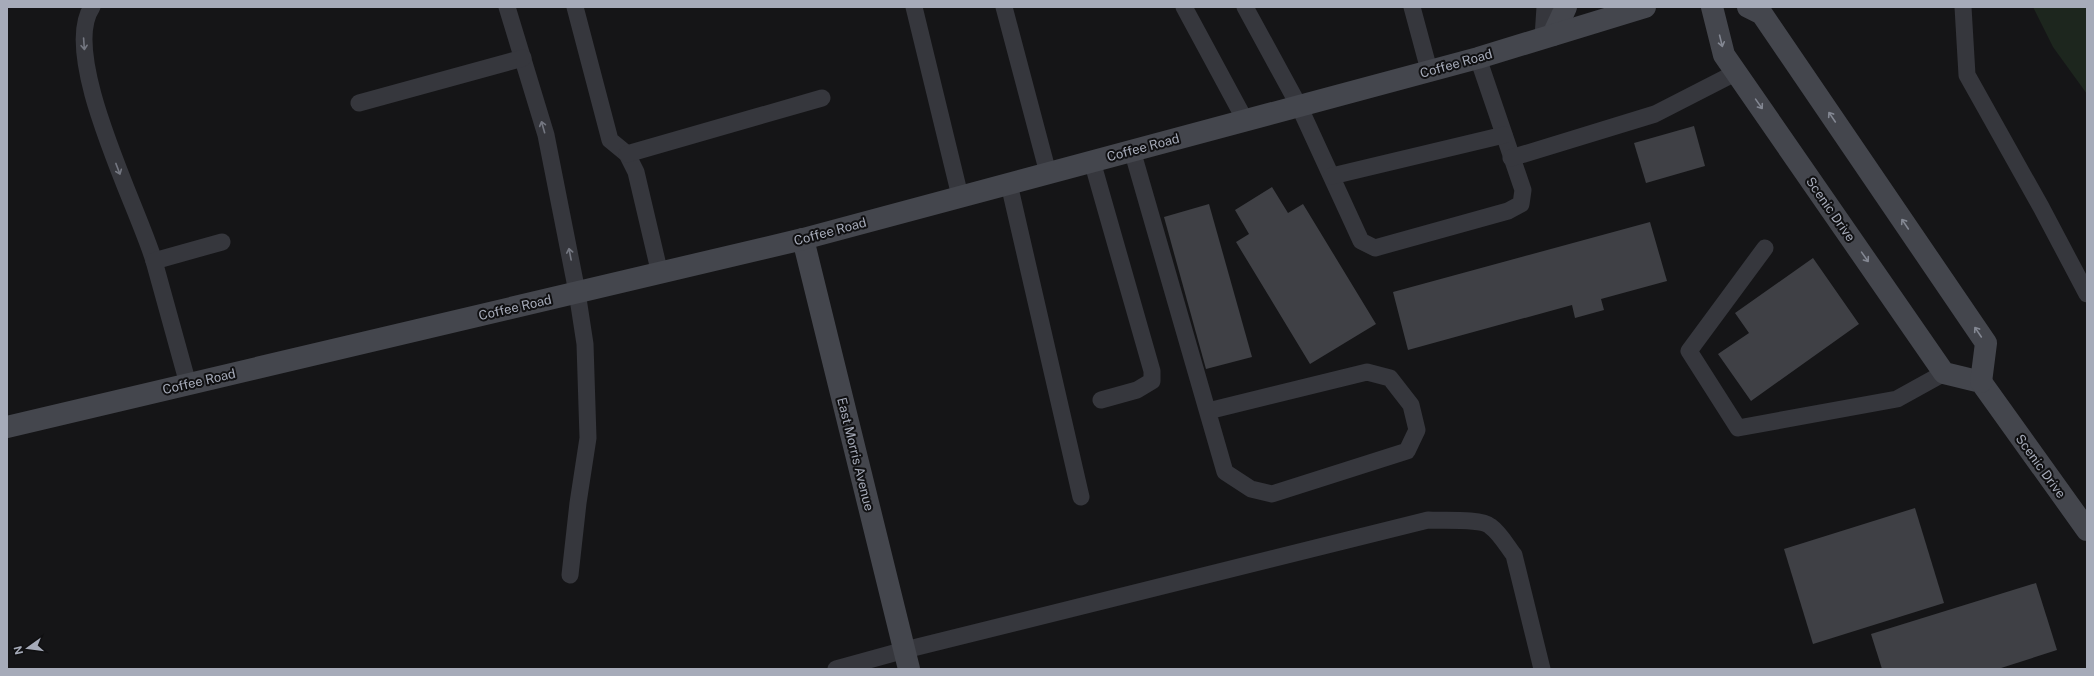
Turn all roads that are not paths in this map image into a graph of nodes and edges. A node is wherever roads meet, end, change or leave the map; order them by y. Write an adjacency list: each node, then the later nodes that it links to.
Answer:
1 (92, 7): 36 (lane, one-way to 36)
2 (507, 7): 16 (lane)
3 (575, 7): 26 (lane)
4 (914, 7): 32 (lane)
5 (1004, 7): 29 (lane)
6 (1184, 7): 23 (lane)
7 (1245, 7): 22 (lane)
8 (1412, 7): 18 (lane)
9 (1545, 7): 15 (lane)
10 (1566, 7): 15 (main road)
11 (1645, 7): 15 (main road, Coffee Road)
12 (1712, 7): 19 (main road, Scenic Drive, one-way to 19)
13 (1748, 7): 41 (main road, one-way to 13)
14 (1963, 7): 39 (lane)
15 (1548, 36): 17 (main road, Coffee Road)
16 (523, 58): 21 (lane); 38 (lane, one-way to 16)
17 (1478, 58): 18 (main road, Coffee Road); 24 (lane)
18 (1429, 70): 22 (main road, Coffee Road)
19 (1737, 72): 27 (lane); 40 (main road, Scenic Drive, one-way to 40)
20 (822, 98): 26 (lane)
21 (359, 103)
22 (1299, 106): 23 (main road, Coffee Road); 30 (lane)
23 (1245, 120): 25 (main road, Coffee Road)
24 (1504, 135): 27 (lane); 30 (lane)
25 (1132, 150): 28 (main road, Coffee Road); 44 (lane)
26 (627, 154): 37 (lane)
27 (1511, 158): 30 (lane)
28 (1092, 161): 29 (main road, Coffee Road); 43 (lane)
29 (1048, 173): 31 (main road, Coffee Road)
30 (1332, 176)
31 (1009, 184): 32 (main road, Coffee Road); 46 (lane)
32 (960, 196): 33 (main road, Coffee Road)
33 (802, 239): 37 (main road, Coffee Road); 49 (main road, East Morris Avenue)
34 (222, 242): 36 (lane)
35 (1765, 248): 40 (lane)
36 (154, 261): 42 (lane)
37 (660, 274): 38 (main road, Coffee Road)
38 (578, 292): 42 (main road, Coffee Road); 48 (lane)
39 (2087, 294)
40 (1944, 372): 41 (main road)
41 (1981, 382): 47 (main road, Scenic Drive)
42 (188, 384): 45 (main road, Coffee Road)
43 (1101, 400)
44 (1208, 411): 44 (lane)
45 (7, 427)
46 (1081, 497)
47 (2087, 530)
48 (570, 575)
49 (907, 660): 50 (lane); 51 (lane)
50 (836, 669)
51 (1542, 669)

